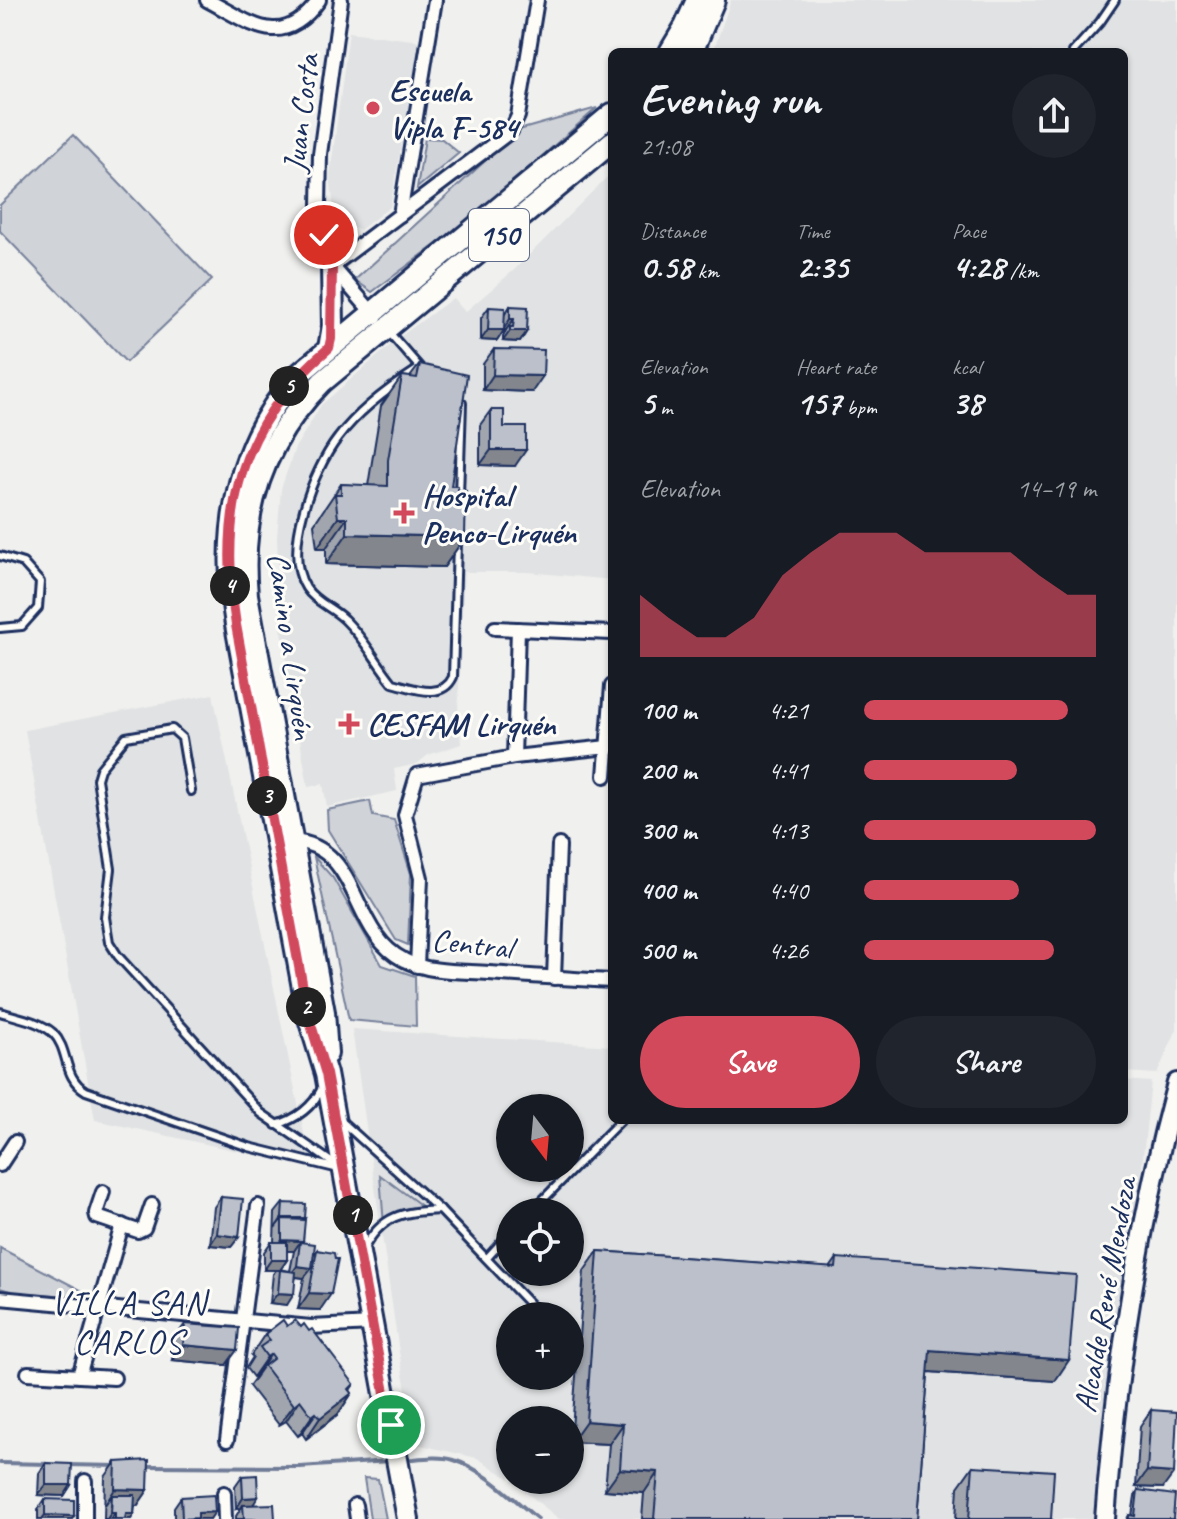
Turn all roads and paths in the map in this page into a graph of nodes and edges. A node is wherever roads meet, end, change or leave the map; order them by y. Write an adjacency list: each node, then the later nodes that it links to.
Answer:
1 (207, 0): 2 (street)
2 (319, 0)
3 (341, 0): 15 (street, Juan Costa)
4 (435, 0): 14 (street)
5 (537, 0): 14 (street)
6 (697, 0): 9 (main road)
7 (714, 0): 10 (main road)
8 (1115, 0): 11 (lane)
9 (672, 48)
10 (694, 48)
11 (1077, 48)
12 (608, 118): 16 (main road, Camino a Lirquén / 150)
13 (608, 145): 16 (main road, Camino a Lirquén / 150)
14 (400, 215): 15 (street)
15 (332, 266): 16 (street, Juan Costa); 17 (main road)
16 (378, 320): 17 (main road, Camino a Lirquén / 150); 18 (lane); 32 (main road, Camino a Lirquén / 150)
17 (329, 348): 38 (main road, Camino a Lirquén / 150)
18 (419, 369): 19 (lane); 22 (lane)
19 (435, 373)
20 (462, 397): 21 (lane)
21 (458, 502)
22 (458, 533)
23 (0, 556): 24 (lane)
24 (0, 628)
25 (495, 628): 26 (street)
26 (518, 629): 27 (street); 29 (street)
27 (608, 633)
28 (608, 747): 29 (street); 30 (street)
29 (514, 757): 34 (street)
30 (605, 776)
31 (191, 791): 42 (lane)
32 (292, 841): 34 (street, Central); 38 (main road, Camino a Lirquén / 150)
33 (559, 845): 35 (street)
34 (417, 966): 35 (street, Central)
35 (554, 978): 36 (street, Central)
36 (608, 981)
37 (0, 1012): 45 (lane)
38 (326, 1074): 40 (main road, Camino a Lirquén / 150); 42 (lane)
39 (1177, 1083): 71 (street, Alcalde René Mendoza)
40 (334, 1114): 45 (main road, Camino a Lirquén / 150); 50 (lane)
41 (617, 1124): 47 (lane)
42 (276, 1125): 45 (lane)
43 (15, 1142): 44 (street)
44 (0, 1165)
45 (344, 1171): 53 (main road, Camino a Lirquén / 150)
46 (103, 1192): 51 (street)
47 (545, 1198)
48 (152, 1205): 51 (street)
49 (258, 1206): 58 (street)
50 (440, 1210): 53 (lane); 54 (lane)
51 (122, 1225): 57 (street)
52 (496, 1248): 54 (lane)
53 (360, 1257): 59 (main road, Camino a Lirquén / 150)
54 (487, 1258): 56 (lane)
55 (0, 1298): 57 (street)
56 (528, 1302)
57 (98, 1308): 58 (street); 61 (street)
58 (243, 1321): 59 (street); 63 (street)
59 (373, 1324): 70 (main road, 150)
60 (28, 1373): 61 (street)
61 (79, 1376): 62 (street)
62 (114, 1378)
63 (227, 1440)
64 (85, 1481): 67 (street)
65 (224, 1493): 68 (street)
66 (355, 1505): 69 (street)
67 (85, 1519)
68 (225, 1519)
69 (357, 1519)
70 (408, 1519)
71 (1105, 1519)

